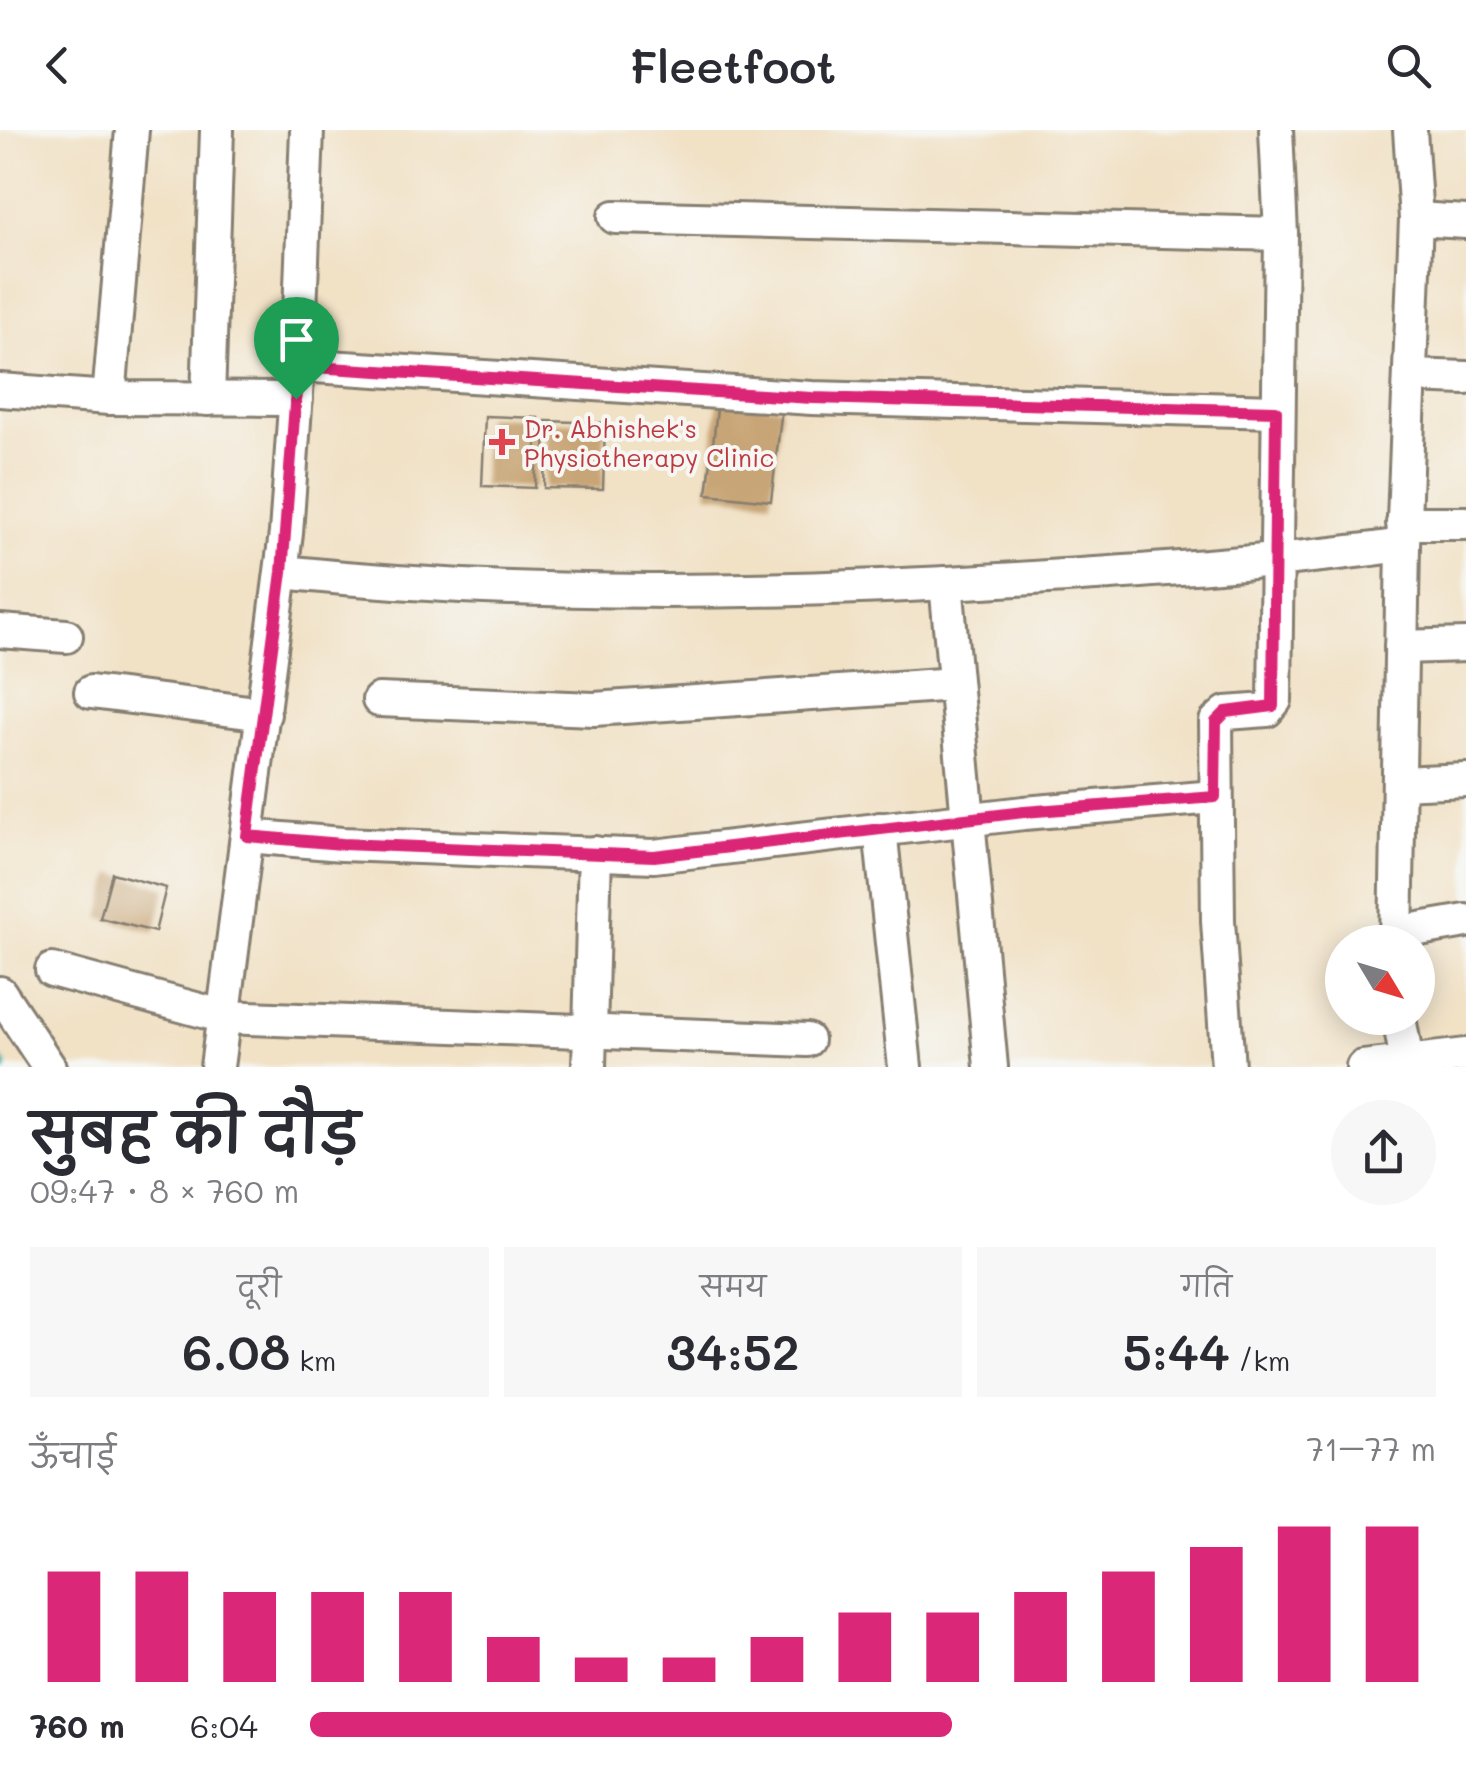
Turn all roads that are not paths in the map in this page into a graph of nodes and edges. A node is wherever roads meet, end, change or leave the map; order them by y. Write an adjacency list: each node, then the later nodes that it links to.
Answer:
1 (132, 130): 15 (street)
2 (217, 130): 16 (street)
3 (293, 130): 4 (street)
4 (307, 130): 11 (street)
5 (1276, 130): 10 (street)
6 (1410, 130): 8 (street)
7 (615, 216): 10 (street)
8 (1416, 219): 9 (street); 12 (street)
9 (1466, 222)
10 (1281, 234): 18 (street)
11 (298, 366): 17 (street); 18 (street)
12 (1410, 376): 13 (street); 20 (street)
13 (1466, 378)
14 (0, 390): 15 (street)
15 (109, 398): 16 (street)
16 (208, 398): 17 (street)
17 (296, 399): 22 (street)
18 (1276, 411): 21 (street)
19 (1466, 523): 20 (street)
20 (1403, 534): 21 (street); 27 (street)
21 (1275, 563): 23 (street); 34 (street)
22 (282, 572): 23 (street); 31 (street)
23 (946, 583): 28 (street)
24 (0, 631): 25 (street)
25 (66, 636)
26 (1466, 645): 27 (street)
27 (1401, 647): 33 (street)
28 (955, 684): 30 (street); 35 (street)
29 (91, 692): 31 (street)
30 (379, 700)
31 (264, 714): 37 (street)
32 (1466, 780): 33 (street)
33 (1399, 783): 40 (street)
34 (1215, 797): 35 (street); 54 (street)
35 (967, 819): 36 (street); 53 (street)
36 (880, 829): 38 (street); 52 (street)
37 (247, 836): 38 (street); 44 (street)
38 (596, 853): 47 (street)
39 (1466, 920): 41 (street)
40 (1396, 925)
41 (1435, 928)
42 (52, 970): 44 (street)
43 (0, 994): 50 (street)
44 (225, 1017): 47 (street); 51 (street)
45 (1402, 1035): 49 (street)
46 (808, 1040): 47 (street)
47 (589, 1051)
48 (1466, 1055): 49 (street)
49 (1408, 1065): 55 (street)
50 (49, 1067)
51 (217, 1067)
52 (905, 1067)
53 (990, 1067)
54 (1228, 1067)
55 (1364, 1067)

